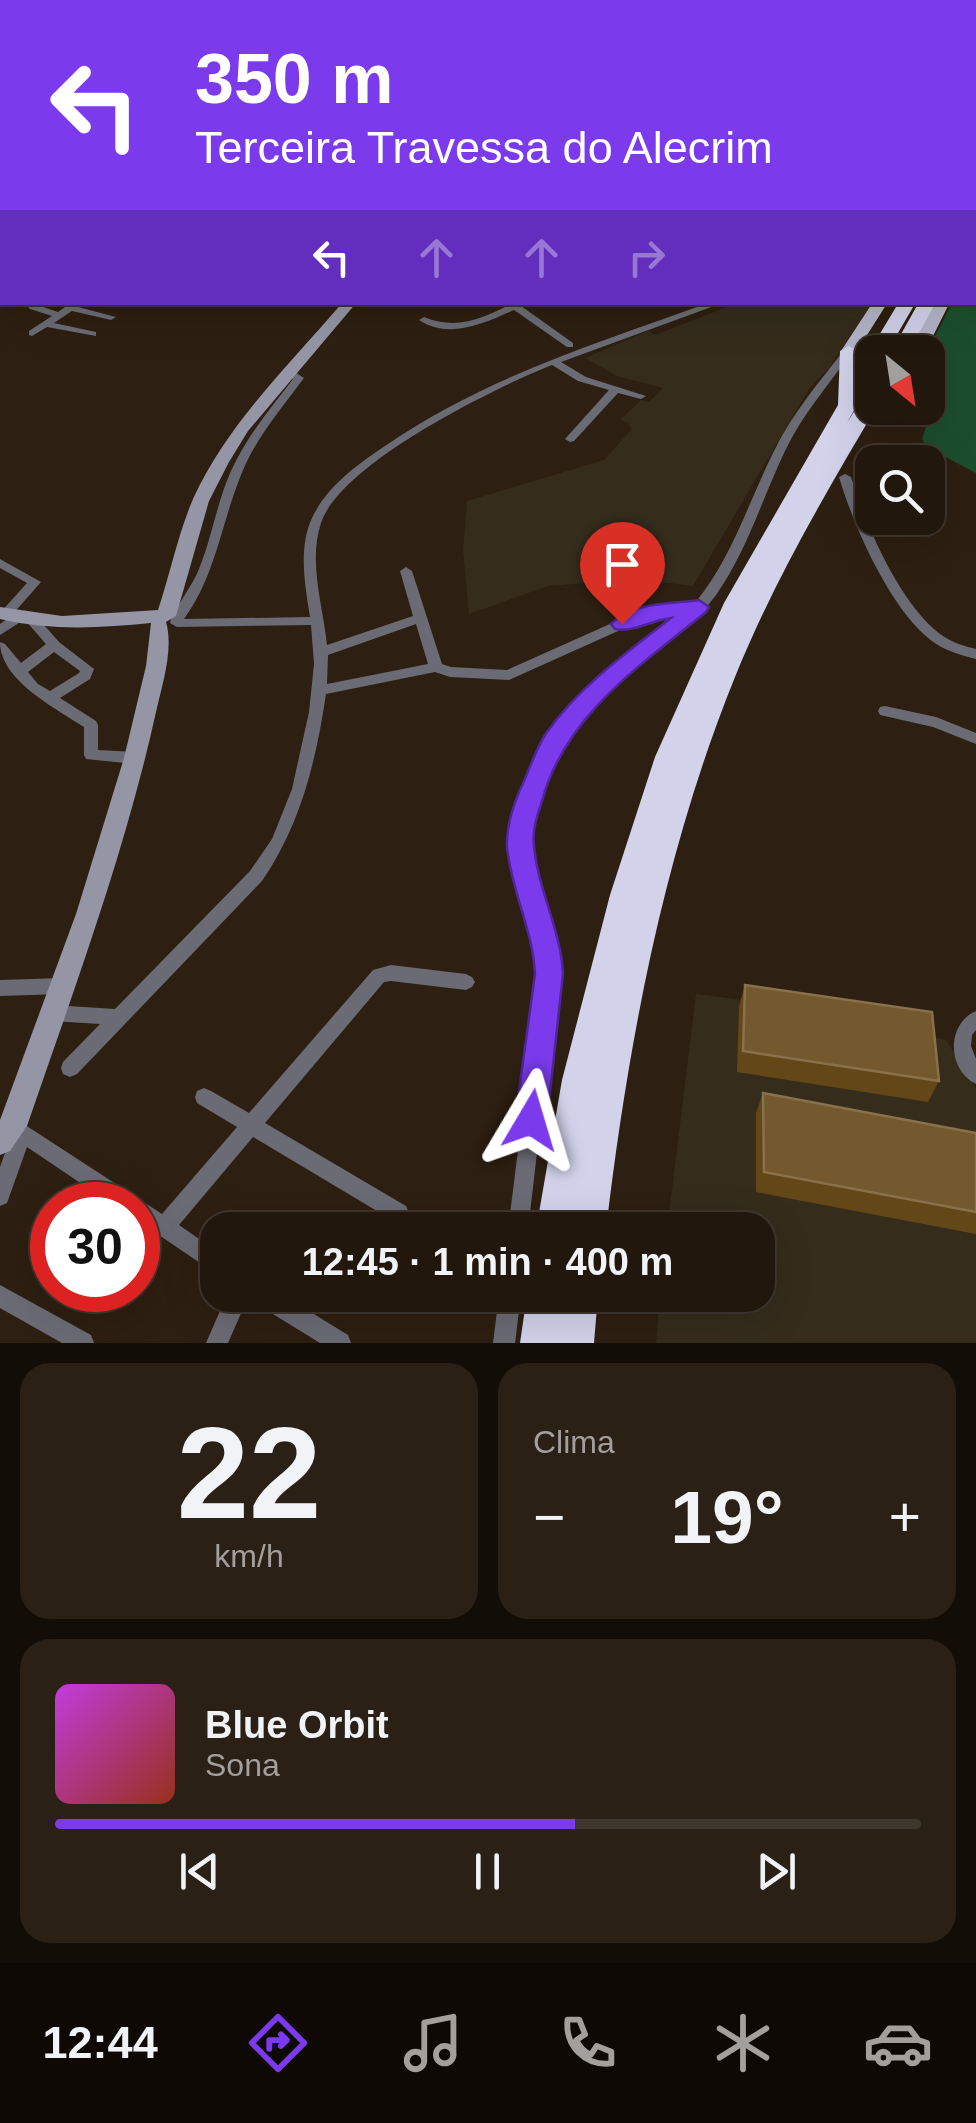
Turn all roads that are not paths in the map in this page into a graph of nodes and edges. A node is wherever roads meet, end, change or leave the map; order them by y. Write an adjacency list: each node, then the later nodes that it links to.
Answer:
1 (36, 305): 11 (street)
2 (75, 305): 11 (street); 12 (street)
3 (348, 305): 23 (main road)
4 (516, 305): 13 (street)
5 (520, 305): 20 (street)
6 (714, 305): 22 (street)
7 (878, 305): 21 (main road)
8 (906, 305): 17 (highway)
9 (926, 305): 18 (highway)
10 (942, 305): 19 (main road)
11 (60, 315): 14 (street)
12 (111, 317)
13 (424, 320)
14 (46, 324): 15 (street); 16 (street)
15 (32, 333)
16 (93, 334)
17 (888, 335)
18 (910, 335)
19 (926, 335)
20 (570, 345)
21 (849, 351): 26 (highway)
22 (555, 363): 24 (street); 35 (street)
23 (289, 373): 34 (main road); 34 (street)
24 (615, 390): 25 (street); 27 (street)
25 (640, 396)
26 (855, 398): 31 (street); 62 (highway); 63 (highway)
27 (570, 440)
28 (845, 477): 39 (street)
29 (0, 563): 33 (street)
30 (406, 570): 32 (street)
31 (699, 607): 40 (street); 61 (street)
32 (420, 618): 38 (street); 40 (street)
33 (11, 620): 34 (main road); 36 (street)
34 (169, 620): 35 (street); 46 (main road)
35 (314, 621): 38 (street)
36 (54, 645): 41 (street); 43 (street)
37 (0, 647): 41 (street)
38 (321, 652): 42 (street)
39 (976, 654)
40 (436, 667): 42 (street)
41 (19, 672): 43 (street)
42 (319, 690): 51 (street)
43 (50, 698): 46 (street)
44 (886, 710): 45 (street)
45 (976, 739)
46 (135, 758): 48 (main road)
47 (466, 982): 56 (street)
48 (62, 986): 49 (street); 50 (main road)
49 (0, 988)
50 (52, 1012): 51 (street); 57 (main road)
51 (117, 1017): 53 (street)
52 (976, 1020): 54 (street)
53 (70, 1068)
54 (976, 1075)
55 (204, 1097): 56 (street)
56 (252, 1125): 60 (street); 65 (street)
57 (12, 1133): 58 (street); 59 (street)
58 (93, 1182)
59 (0, 1196)
60 (396, 1212)
61 (520, 1212)
62 (558, 1212)
63 (589, 1212)
64 (160, 1223): 65 (street)
65 (164, 1226): 66 (street)
66 (200, 1252)
67 (0, 1296): 73 (street)
68 (231, 1312): 74 (street)
69 (291, 1312): 75 (street)
70 (508, 1312): 76 (street)
71 (544, 1312): 77 (highway)
72 (577, 1312): 78 (highway)
73 (83, 1343)
74 (218, 1343)
75 (340, 1343)
76 (504, 1343)
77 (540, 1343)
78 (574, 1343)

